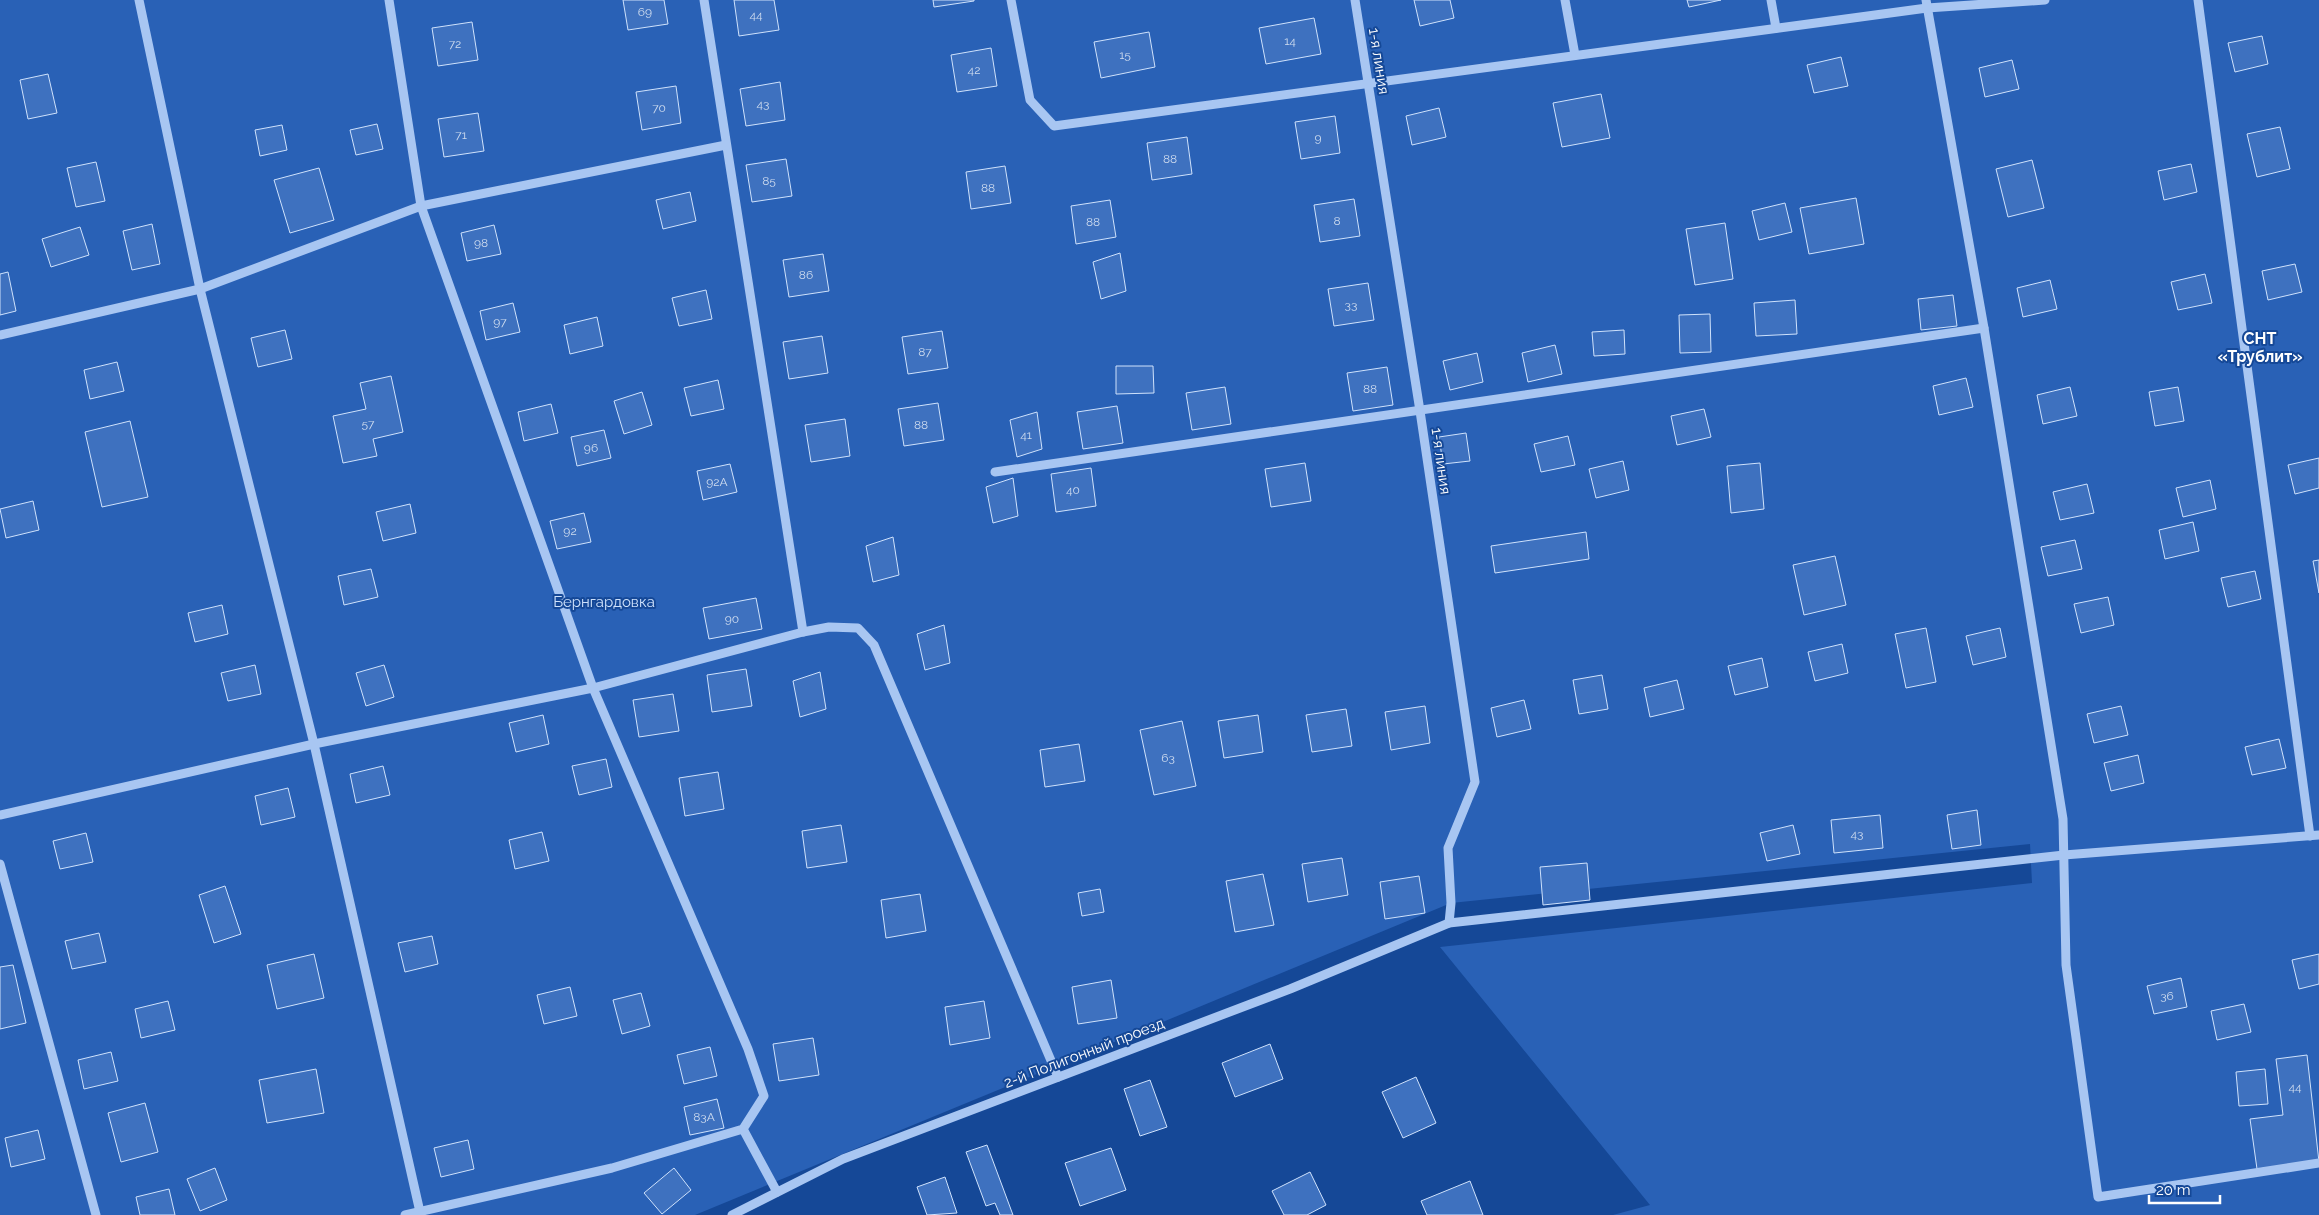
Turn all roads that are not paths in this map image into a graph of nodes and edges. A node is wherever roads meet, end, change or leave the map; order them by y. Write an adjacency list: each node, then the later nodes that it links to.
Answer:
1 (139, 0): 16 (street)
2 (389, 0): 15 (street)
3 (704, 0): 14 (street)
4 (1012, 0): 13 (street)
5 (1355, 0): 13 (street, 1-я линия)
6 (1565, 0): 12 (street)
7 (1770, 0): 11 (street)
8 (2045, 0): 10 (street)
9 (2198, 0): 25 (street)
10 (1926, 4): 11 (street); 17 (street)
11 (1776, 28): 12 (street)
12 (1575, 55): 13 (street)
13 (1369, 82): 19 (street, 1-я линия)
14 (726, 145): 15 (street); 21 (street)
15 (421, 206): 16 (street); 22 (street)
16 (200, 289): 18 (street); 23 (street)
17 (1984, 328): 19 (street); 26 (street)
18 (0, 335)
19 (1420, 411): 20 (street); 28 (street, 1-я линия)
20 (995, 472)
21 (803, 632): 22 (street); 29 (street)
22 (593, 688): 23 (street); 30 (street)
23 (314, 744): 24 (street); 33 (street)
24 (0, 815)
25 (2314, 835): 26 (street, 2-й Полигонный проезд)
26 (2064, 855): 28 (street, 2-й Полигонный проезд); 31 (street)
27 (0, 864): 34 (street)
28 (1449, 923): 29 (street, 2-й Полигонный проезд)
29 (1058, 1077): 32 (street, 2-й Полигонный проезд)
30 (743, 1130): 32 (street); 33 (street)
31 (2319, 1164)
32 (777, 1192): 36 (street, 2-й Полигонный проезд)
33 (420, 1212): 35 (street)
34 (96, 1215)
35 (405, 1215)
36 (732, 1215)

